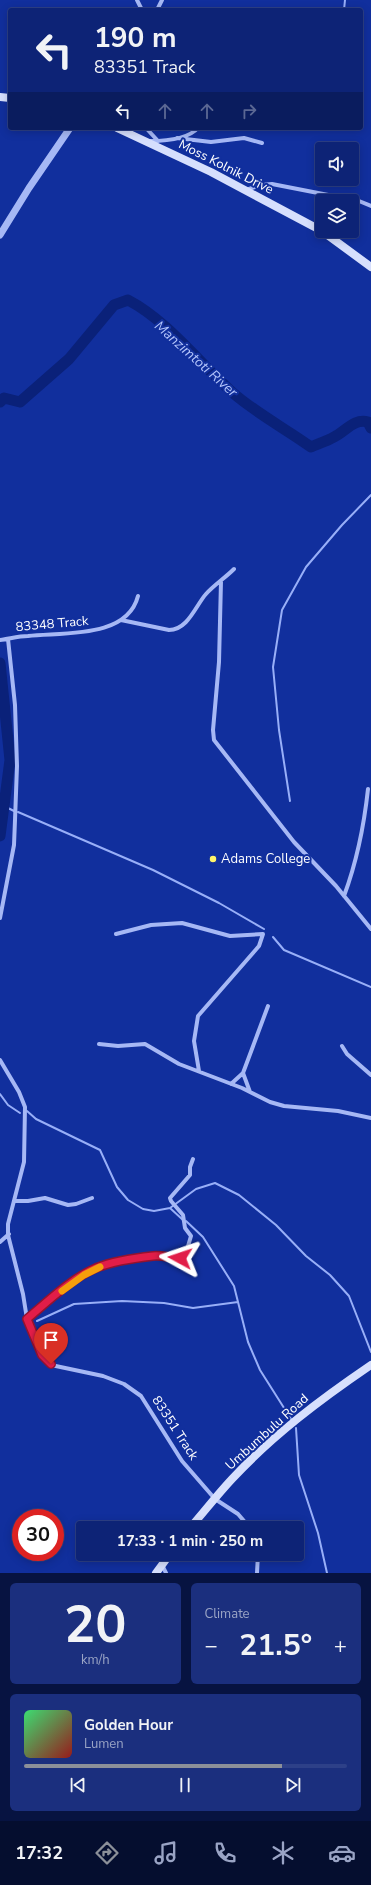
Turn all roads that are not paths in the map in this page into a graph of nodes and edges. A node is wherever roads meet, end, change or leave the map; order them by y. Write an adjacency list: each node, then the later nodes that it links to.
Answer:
1 (69, 130): 12 (street)
2 (122, 130): 6 (main road, Moss Kolnik Drive)
3 (148, 130): 7 (street)
4 (195, 130): 5 (street)
5 (177, 138): 7 (street); 8 (street)
6 (147, 141): 7 (street); 9 (main road, Moss Kolnik Drive)
7 (158, 141)
8 (262, 143)
9 (246, 190): 10 (street); 11 (main road, Moss Kolnik Drive)
10 (371, 206)
11 (315, 227)
12 (0, 235)
13 (332, 238): 14 (main road, Moss Kolnik Drive)
14 (371, 267)
15 (234, 569): 16 (street)
16 (221, 581): 18 (street); 22 (street)
17 (138, 596): 18 (street, 83348 Track)
18 (121, 620): 19 (street, 83348 Track)
19 (8, 638): 20 (street, 83348 Track); 23 (street)
20 (1, 640)
21 (368, 789): 22 (street)
22 (344, 896): 24 (street)
23 (0, 918)
24 (371, 930)
25 (116, 934): 30 (street)
26 (268, 1006): 31 (street)
27 (98, 1044): 30 (street)
28 (342, 1046): 32 (street)
29 (0, 1060): 38 (street, 83351 Track)
30 (199, 1070): 33 (street)
31 (243, 1073): 33 (street); 34 (street)
32 (371, 1075)
33 (231, 1084): 34 (street)
34 (250, 1092): 35 (street)
35 (371, 1118)
36 (194, 1159): 41 (street)
37 (92, 1198): 38 (street)
38 (15, 1201): 39 (street, 83351 Track)
39 (10, 1234): 40 (street); 41 (street, 83351 Track)
40 (0, 1242)
41 (27, 1319): 43 (street, 83351 Track)
42 (371, 1365): 43 (main road, Umbumbulu Road)
43 (215, 1499): 44 (main road, Umbumbulu Road); 45 (street, 83351 Track)
44 (196, 1521)
45 (244, 1521)
46 (164, 1561): 48 (main road)
47 (258, 1561): 51 (street)
48 (162, 1564): 49 (main road); 50 (street)
49 (156, 1573)
50 (166, 1573)
51 (257, 1573)

